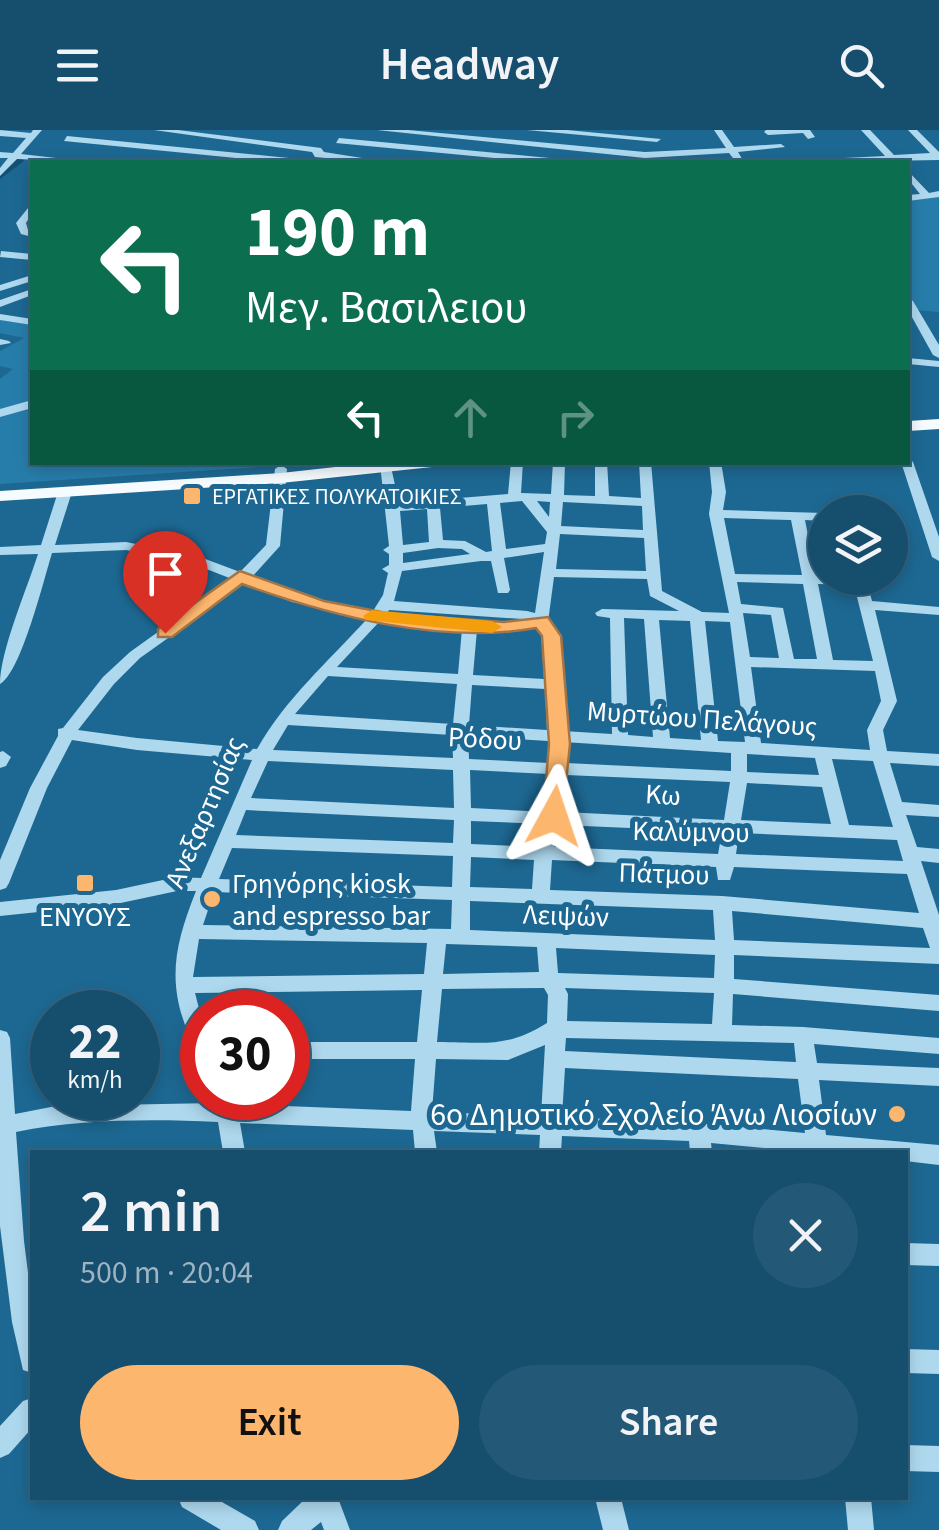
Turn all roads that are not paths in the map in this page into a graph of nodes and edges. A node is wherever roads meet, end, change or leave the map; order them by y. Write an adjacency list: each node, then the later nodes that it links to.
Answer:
1 (138, 130): 25 (street)
2 (158, 130): 17 (street)
3 (251, 130): 22 (street)
4 (381, 130): 19 (street)
5 (469, 130): 19 (street)
6 (531, 130): 11 (street)
7 (718, 130): 31 (street)
8 (865, 130): 51 (street)
9 (358, 131): 18 (street)
10 (768, 131): 20 (street); 29 (street)
11 (591, 132): 14 (street); 28 (street)
12 (914, 132): 15 (street); 39 (street)
13 (37, 133): 16 (street); 26 (street)
14 (662, 133): 24 (street); 37 (street)
15 (927, 133)
16 (0, 134)
17 (193, 134): 22 (street); 30 (street)
18 (340, 136): 27 (street); 33 (street)
19 (458, 136): 28 (street); 32 (street)
20 (811, 136)
21 (67, 139): 25 (street)
22 (238, 140): 33 (street); 35 (street)
23 (0, 143): 26 (street)
24 (673, 143)
25 (119, 144): 30 (street); 34 (street)
26 (27, 146): 38 (street)
27 (384, 146): 32 (street); 45 (street)
28 (574, 147): 37 (street); 48 (street)
29 (781, 147): 31 (street); 50 (street)
30 (172, 148): 35 (street)
31 (732, 150): 37 (street); 49 (street)
32 (443, 151): 46 (street); 47 (street)
33 (318, 152): 43 (street); 44 (street)
34 (106, 153)
35 (220, 153): 41 (street); 42 (street)
36 (0, 155): 38 (street)
37 (646, 155)
38 (18, 156): 40 (street); 52 (street)
39 (938, 156): 51 (street)
40 (55, 160)
41 (209, 160)
42 (281, 160)
43 (303, 160)
44 (364, 160)
45 (371, 160)
46 (436, 160)
47 (538, 160)
48 (561, 160)
49 (739, 160)
50 (791, 160)
51 (894, 160)
52 (2, 170)
53 (910, 176): 54 (street)
54 (933, 195)
55 (30, 209): 56 (street)
56 (30, 234)
57 (1, 254): 58 (street)
58 (30, 258)
59 (30, 279): 60 (street)
60 (0, 288)
61 (30, 293): 62 (street)
62 (13, 298): 63 (street); 65 (street)
63 (0, 304)
64 (910, 304): 68 (street)
65 (30, 305)
66 (0, 317): 67 (street)
67 (30, 322)
68 (939, 354)
69 (910, 361): 70 (street)
70 (939, 364)
71 (30, 408): 72 (street)
72 (0, 413)
73 (939, 424): 74 (main road)
74 (910, 426)
75 (341, 465): 84 (main road)
76 (404, 465): 83 (main road)
77 (516, 465): 89 (street)
78 (558, 465): 88 (street)
79 (601, 465): 90 (street)
80 (646, 465): 92 (street)
81 (715, 465): 95 (street)
82 (908, 465): 100 (street)
83 (385, 467): 84 (main road); 94 (street, Ανεξαρτησίας)
84 (281, 473): 85 (main road); 86 (main road); 111 (street)
85 (0, 487)
86 (64, 495): 87 (main road); 102 (street)
87 (0, 496)
88 (558, 497): 89 (street); 90 (street); 99 (street)
89 (520, 498): 91 (street); 99 (street)
90 (602, 499): 92 (street)
91 (493, 500): 93 (street); 105 (street)
92 (648, 502): 98 (street)
93 (433, 504): 94 (street); 101 (street)
94 (395, 507): 103 (street, Ανεξαρτησίας)
95 (716, 514): 96 (street); 112 (street)
96 (796, 516): 97 (street); 108 (street)
97 (808, 516)
98 (651, 534): 99 (street); 110 (street)
99 (552, 538): 105 (street); 109 (street)
100 (936, 542): 106 (street)
101 (436, 544): 103 (street); 105 (street)
102 (49, 548): 104 (street); 111 (street); 130 (street)
103 (392, 550): 107 (street, Ανεξαρτησίας)
104 (0, 551)
105 (494, 555): 107 (street); 114 (street)
106 (939, 558)
107 (391, 569): 118 (street, Ανεξαρτησίας)
108 (808, 571)
109 (548, 574): 110 (street); 123 (street)
110 (652, 575): 122 (street)
111 (240, 577): 118 (street); 135 (street)
112 (728, 578): 113 (street); 120 (street)
113 (808, 580)
114 (504, 590)
115 (813, 595): 127 (street)
116 (863, 595): 117 (street)
117 (866, 606): 119 (street); 128 (street)
118 (379, 611): 123 (street); 124 (street); 129 (street, Ανεξαρτησίας)
119 (939, 611)
120 (736, 613): 122 (street); 125 (street); 126 (street)
121 (651, 614): 122 (street); 137 (street); 138 (street)
122 (696, 615): 139 (street)
123 (541, 622): 124 (street); 132 (street)
124 (470, 626): 131 (street)
125 (742, 662): 126 (street); 140 (street)
126 (787, 663): 127 (street)
127 (826, 664): 128 (street)
128 (880, 666): 143 (street)
129 (322, 671): 131 (street); 133 (street, Ανεξαρτησίας)
130 (0, 679)
131 (464, 679): 132 (street); 134 (street)
132 (553, 686): 136 (street)
133 (282, 719): 134 (street, Μυρτώου Πελάγους); 142 (street, Ανεξαρτησίας)
134 (460, 731): 136 (street, Μυρτώου Πελάγους); 145 (street)
135 (64, 733): 142 (street, Ρόδου); 163 (street)
136 (557, 735): 137 (street, Μυρτώου Πελάγους); 146 (street)
137 (620, 740): 138 (street, Μυρτώου Πελάγους)
138 (662, 742): 139 (street, Μυρτώου Πελάγους)
139 (710, 746): 140 (street, Μυρτώου Πελάγους)
140 (746, 748): 141 (street, Μυρτώου Πελάγους); 147 (street)
141 (822, 754): 143 (street, Μυρτώου Πελάγους); 148 (street)
142 (261, 755): 145 (street, Ρόδου); 149 (street, Ανεξαρτησίας)
143 (880, 758): 144 (street, Μυρτώου Πελάγους); 150 (street)
144 (939, 760)
145 (460, 764): 146 (street, Ρόδου); 152 (street)
146 (558, 769): 147 (street, Ρόδου); 153 (street)
147 (739, 778): 148 (street, Ρόδου); 154 (street)
148 (827, 781): 155 (street)
149 (238, 804): 152 (street, Κω); 157 (street, Ανεξαρτησίας)
150 (896, 808): 151 (street); 156 (street)
151 (939, 811)
152 (463, 812): 153 (street, Κω); 158 (street)
153 (554, 816): 154 (street, Κω); 159 (street)
154 (733, 825): 155 (street, Κω); 162 (street)
155 (841, 830): 156 (street, Κω)
156 (904, 834): 161 (street)
157 (226, 841): 158 (street, Καλύμνου); 164 (street, Ανεξαρτησίας)
158 (460, 851): 159 (street, Καλύμνου); 165 (street)
159 (542, 855): 162 (street, Καλύμνου); 166 (street)
160 (939, 856): 161 (street, Καλύμνου)
161 (912, 860): 162 (street, Καλύμνου); 169 (street)
162 (726, 867)
163 (0, 883)
164 (206, 887): 165 (street, Πάτμου); 168 (street, Πάτμου); 170 (street, Ανεξαρτησίας)
165 (459, 893): 166 (street, Πάτμου); 172 (street)
166 (541, 896): 167 (street, Πάτμου)
167 (722, 903): 169 (street, Πάτμου); 174 (street)
168 (0, 909)
169 (934, 921): 175 (street)
170 (191, 932): 171 (street, Λειψών); 179 (street, Ανεξαρτησίας)
171 (437, 936): 172 (street, Λειψών); 178 (street)
172 (460, 938): 173 (street, Λειψών)
173 (546, 942): 174 (street, Λειψών); 177 (street)
174 (725, 948): 176 (street, Λειψών); 180 (street)
175 (939, 948)
176 (939, 956)
177 (549, 980): 178 (street); 180 (street); 183 (street)
178 (432, 983): 179 (street); 189 (street)
179 (184, 985): 181 (street, Ανεξαρτησίας)
180 (725, 986): 182 (street); 184 (street)
181 (185, 990)
182 (939, 1003)
183 (554, 1029): 184 (street); 189 (street); 190 (street)
184 (722, 1032): 185 (street)
185 (803, 1035): 187 (street); 191 (street)
186 (0, 1038): 197 (street)
187 (939, 1046)
188 (310, 1050): 189 (street)
189 (427, 1050): 196 (street)
190 (555, 1058): 191 (street); 198 (street)
191 (807, 1072): 192 (street); 200 (street)
192 (939, 1077)
193 (180, 1108): 197 (street)
194 (310, 1112): 196 (street)
195 (229, 1120): 201 (street)
196 (422, 1122): 198 (street); 202 (street)
197 (3, 1126): 209 (street)
198 (549, 1126): 199 (street); 203 (street)
199 (700, 1142): 200 (street)
200 (818, 1148): 204 (street)
201 (234, 1150)
202 (426, 1150)
203 (550, 1150)
204 (853, 1150)
205 (908, 1153): 206 (street)
206 (939, 1155)
207 (908, 1254): 208 (street)
208 (939, 1255)
209 (30, 1354)
210 (908, 1361): 211 (street)
211 (939, 1362)
212 (30, 1412): 213 (street)
213 (0, 1445)
214 (908, 1458): 215 (street)
215 (939, 1459)
216 (194, 1500): 221 (street)
217 (321, 1500): 222 (street)
218 (323, 1500): 223 (street)
219 (608, 1500): 224 (street)
220 (858, 1500): 225 (street)
221 (246, 1530)
222 (291, 1530)
223 (337, 1530)
224 (616, 1530)
225 (861, 1530)

